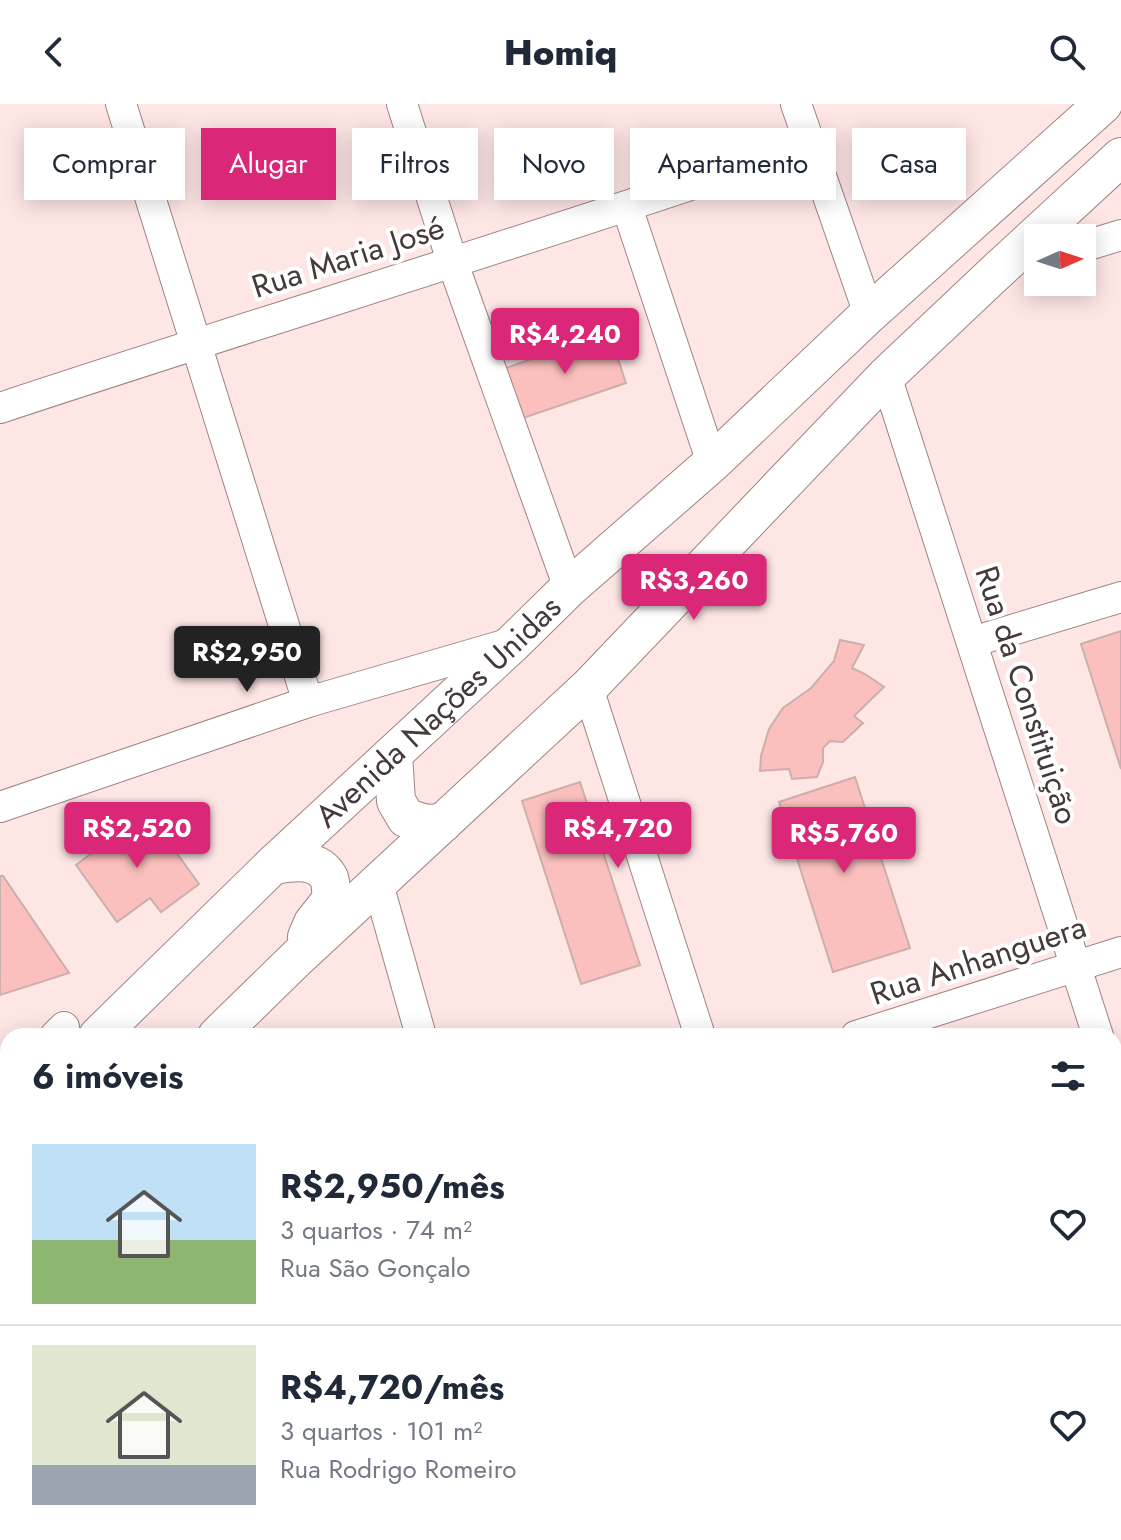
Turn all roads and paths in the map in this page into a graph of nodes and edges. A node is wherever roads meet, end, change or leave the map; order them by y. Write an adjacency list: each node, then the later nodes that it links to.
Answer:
1 (121, 104): 16 (street)
2 (402, 104): 12 (street)
3 (796, 104): 5 (street)
4 (1103, 104): 15 (main road, Avenida Nações Unidas)
5 (804, 128)
6 (1121, 157): 14 (main road)
7 (648, 200): 9 (street, Rua Maria José)
8 (829, 200): 15 (street)
9 (627, 207): 12 (street, Rua Maria José); 19 (street)
10 (1121, 235): 11 (street)
11 (1096, 243)
12 (452, 261): 16 (street, Rua Maria José); 20 (street)
13 (1024, 264): 14 (street)
14 (995, 273): 17 (main road)
15 (869, 314): 19 (main road, Avenida Nações Unidas)
16 (195, 343): 18 (street, Rua Maria José); 25 (street)
17 (886, 376): 22 (street, Rua da Constituição); 24 (main road)
18 (0, 408)
19 (712, 463): 20 (main road, Avenida Nações Unidas)
20 (569, 588): 23 (main road, Avenida Nações Unidas)
21 (1121, 597): 22 (street)
22 (972, 642): 33 (street, Rua da Constituição)
23 (513, 643): 25 (street); 26 (main road, Avenida Nações Unidas)
24 (588, 688): 28 (main road); 37 (street)
25 (308, 702): 27 (street)
26 (393, 755): 28 (main road); 29 (main road, Avenida Nações Unidas)
27 (0, 807)
28 (443, 823): 30 (main road)
29 (273, 865): 32 (main road); 34 (main road, Avenida Nações Unidas)
30 (378, 884): 32 (main road); 36 (street)
31 (1121, 952): 33 (street, Rua Anhanguera)
32 (298, 957): 35 (main road)
33 (1076, 967): 38 (street, Rua Anhanguera); 39 (street, Rua da Constituição)
34 (78, 1028)
35 (225, 1028)
36 (419, 1028)
37 (697, 1028)
38 (882, 1028)
39 (1095, 1028)

